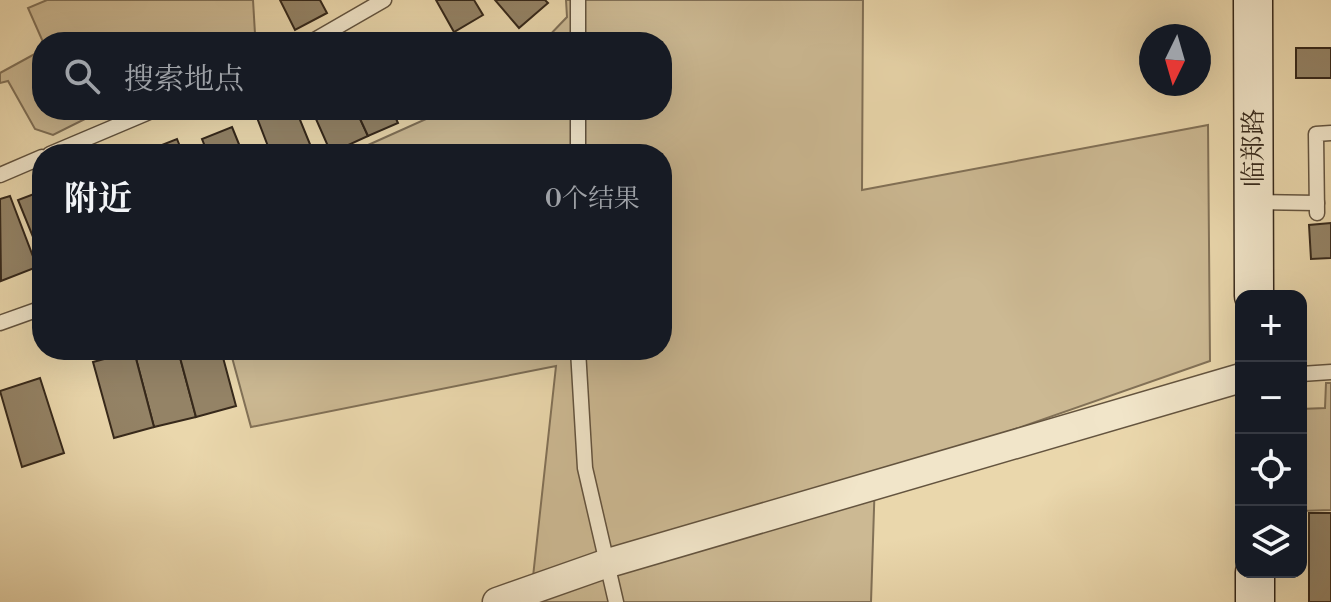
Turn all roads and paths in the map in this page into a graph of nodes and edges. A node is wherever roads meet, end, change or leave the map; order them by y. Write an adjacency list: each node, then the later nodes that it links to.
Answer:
1 (384, 0): 4 (lane)
2 (578, 0): 5 (lane)
3 (1253, 0): 13 (main road, 临郑路)
4 (328, 32)
5 (578, 32)
6 (130, 120): 9 (lane)
7 (578, 120): 10 (lane)
8 (1331, 133): 13 (lane)
9 (74, 144)
10 (578, 144)
11 (32, 161): 12 (lane)
12 (0, 175)
13 (1254, 202): 14 (main road, 临郑路)
14 (1254, 290)
15 (32, 312): 16 (lane)
16 (0, 323)
17 (579, 360): 21 (lane)
18 (1331, 372): 19 (lane)
19 (1307, 374)
20 (1235, 380): 21 (street)
21 (605, 564): 23 (street); 24 (lane)
22 (1255, 578): 25 (main road)
23 (497, 602)
24 (616, 602)
25 (1255, 602)

